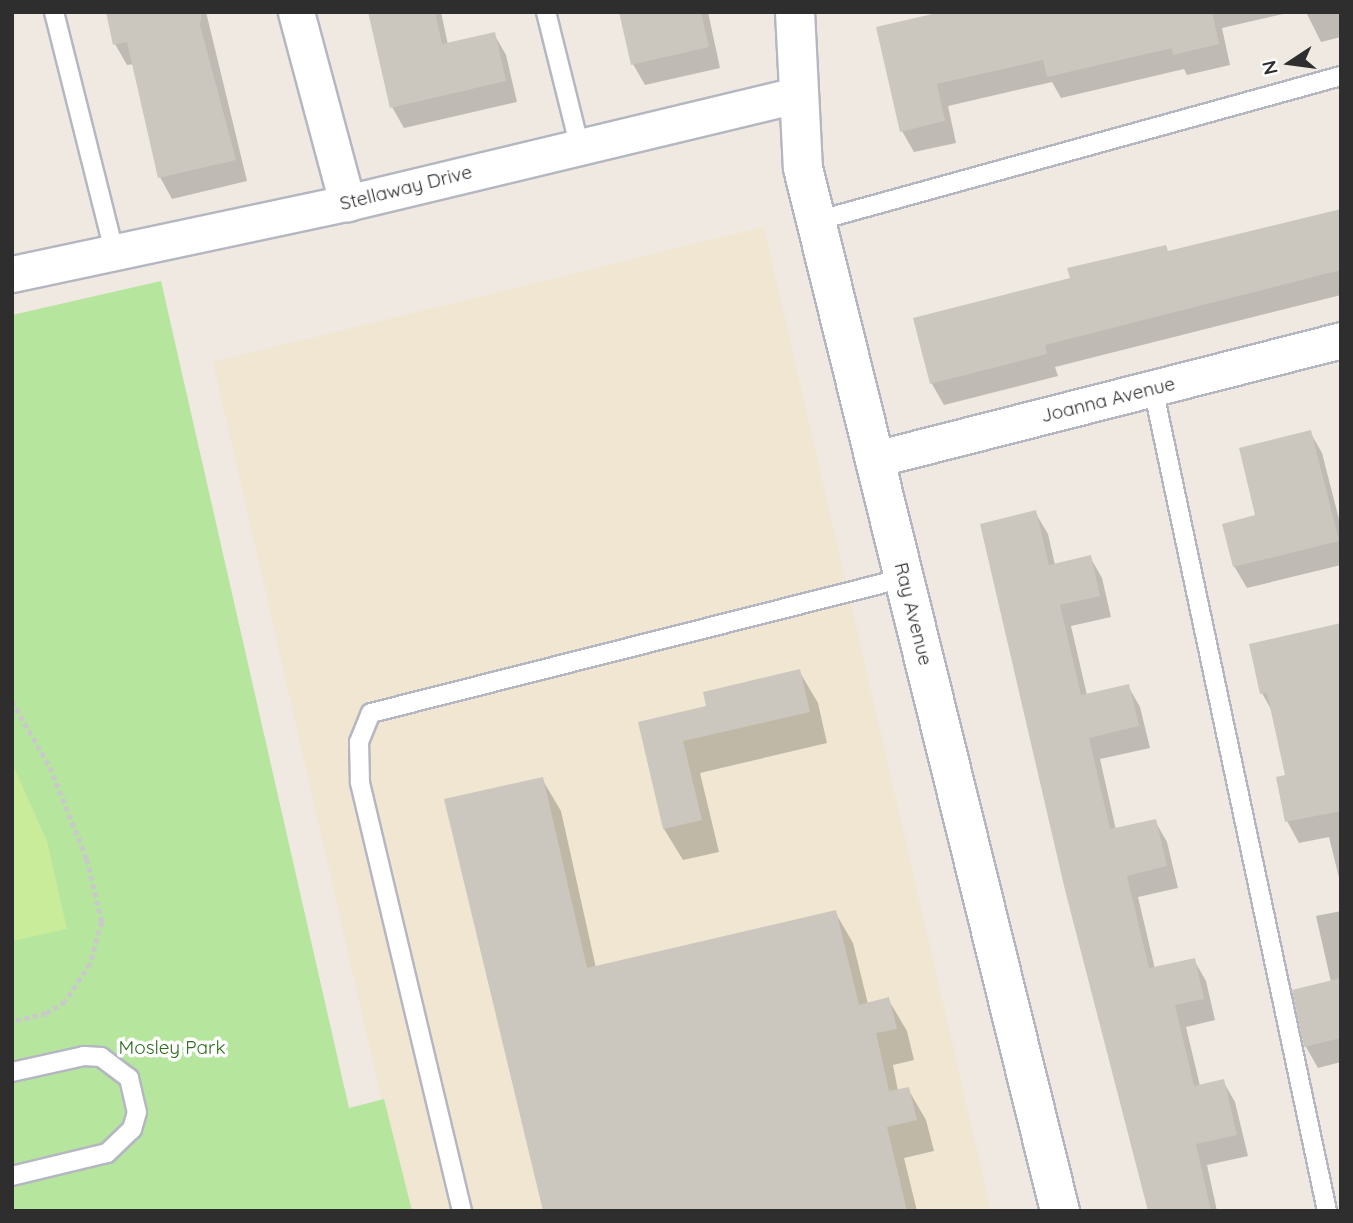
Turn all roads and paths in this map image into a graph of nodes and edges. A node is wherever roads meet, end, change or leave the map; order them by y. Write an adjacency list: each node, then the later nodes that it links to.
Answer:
1 (54, 12): 10 (lane)
2 (296, 12): 8 (street)
3 (547, 12): 7 (lane)
4 (795, 12): 6 (street, Ray Avenue)
5 (1341, 76): 9 (lane)
6 (798, 95): 7 (street, Stellaway Drive); 9 (street, Ray Avenue)
7 (579, 144): 8 (street, Stellaway Drive)
8 (347, 203): 10 (street, Stellaway Drive)
9 (816, 221): 14 (street, Ray Avenue)
10 (115, 255): 11 (street, Stellaway Drive)
11 (12, 274)
12 (1341, 340): 13 (street, Joanna Avenue)
13 (1153, 388): 14 (street, Joanna Avenue); 22 (lane)
14 (875, 459): 15 (street, Ray Avenue)
15 (904, 578): 20 (lane); 21 (street, Ray Avenue)
16 (12, 701): 17 (path)
17 (12, 1022)
18 (12, 1072): 19 (lane)
19 (12, 1176)
20 (462, 1211)
21 (1060, 1211)
22 (1327, 1211)

